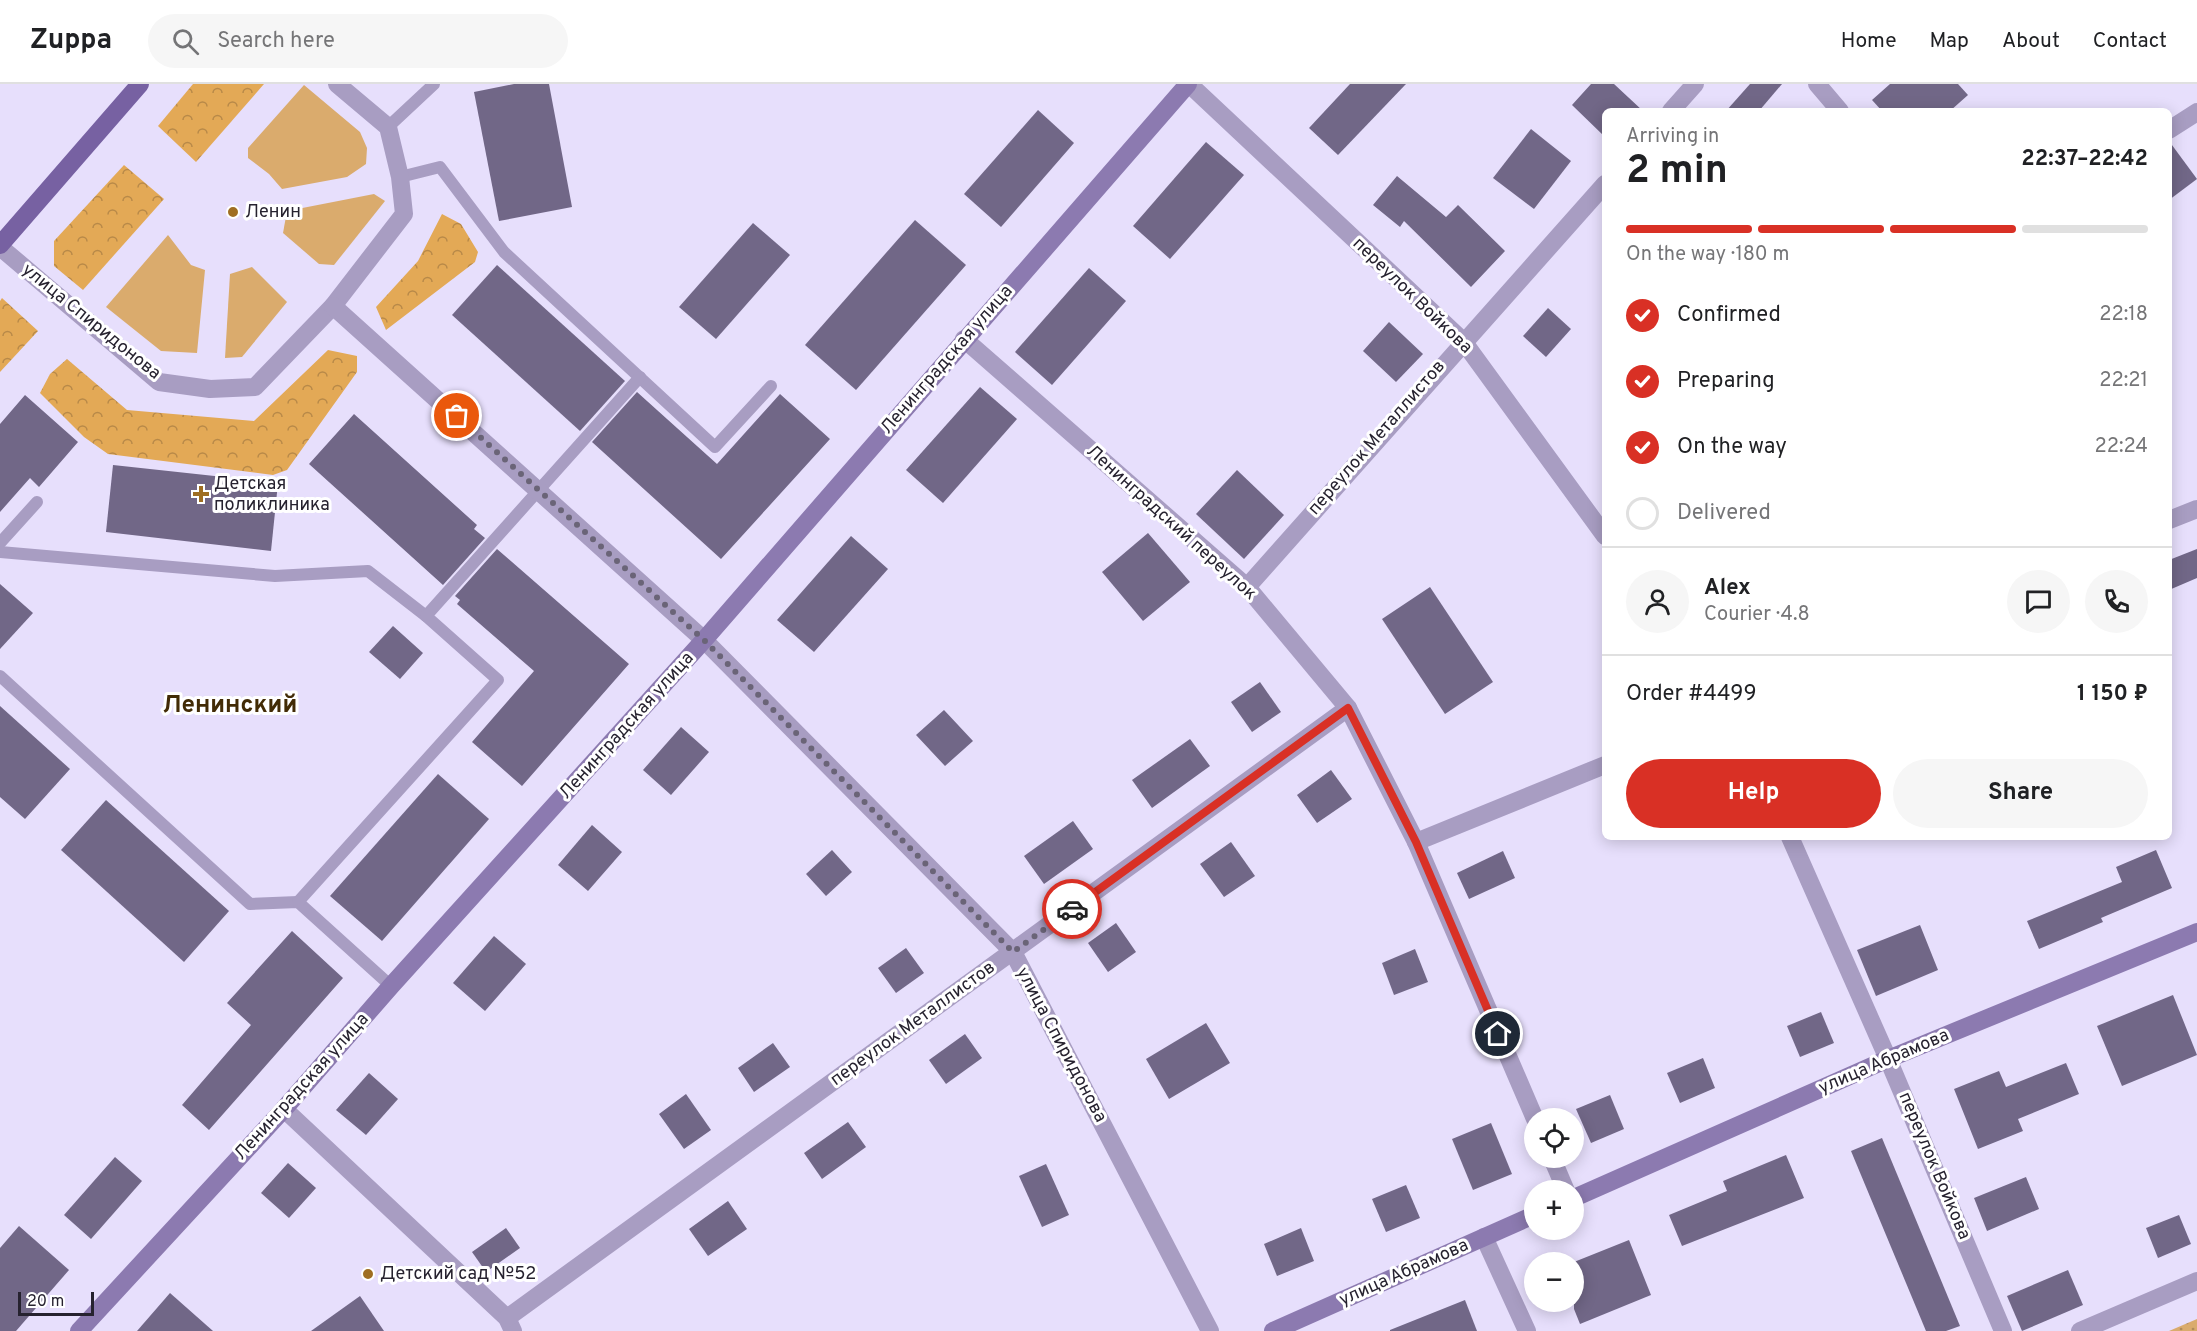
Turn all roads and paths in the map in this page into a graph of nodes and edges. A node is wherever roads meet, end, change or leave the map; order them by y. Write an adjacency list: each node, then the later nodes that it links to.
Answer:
1 (140, 84): 14 (main road)
2 (337, 84): 10 (street)
3 (434, 84): 10 (lane)
4 (1188, 84): 16 (street, Ленинградская улица); 17 (street, переулок Войкова)
5 (1695, 84): 7 (street)
6 (1816, 84): 8 (street)
7 (1674, 108)
8 (1837, 108)
9 (2197, 112): 11 (street)
10 (388, 127): 12 (street, улица Спиридонова)
11 (2172, 128)
12 (400, 177): 15 (street, улица Спиридонова); 18 (lane)
13 (1602, 187): 17 (street, переулок Металлистов)
14 (0, 246): 15 (street, улица Спиридонова)
15 (333, 306): 20 (street, улица Спиридонова)
16 (964, 339): 27 (street, Ленинградский переулок); 29 (street, Ленинградская улица)
17 (1463, 341): 24 (street, переулок Войкова); 27 (street, переулок Металлистов)
18 (640, 377): 19 (lane); 20 (lane)
19 (771, 386)
20 (538, 488): 28 (lane); 29 (street, улица Спиридонова)
21 (37, 502): 25 (lane)
22 (2197, 509): 23 (street)
23 (2172, 519)
24 (1602, 532)
25 (0, 543)
26 (0, 552): 28 (lane)
27 (1247, 587): 31 (street, Ленинградский переулок)
28 (426, 615): 35 (lane)
29 (704, 640): 37 (street, улица Спиридонова); 38 (street, Ленинградская улица)
30 (0, 676): 35 (lane)
31 (1348, 708): 34 (street, Ленинградский переулок); 37 (street, переулок Металлистов)
32 (1602, 766): 34 (street)
33 (1791, 840): 39 (street, переулок Войкова)
34 (1416, 842): 40 (street, Ленинградский переулок)
35 (298, 902): 38 (lane)
36 (2197, 932): 39 (street, улица Абрамова)
37 (1013, 952): 46 (street, переулок Металлистов); 48 (street, улица Спиридонова)
38 (391, 986): 41 (street, Ленинградская улица)
39 (1888, 1059): 42 (street, улица Абрамова); 51 (street, переулок Войкова)
40 (1530, 1108)
41 (284, 1109): 46 (street); 47 (street, Ленинградская улица)
42 (1584, 1194)
43 (1524, 1220): 44 (street, улица Абрамова)
44 (1484, 1238): 49 (street, улица Абрамова); 50 (street)
45 (2197, 1281): 52 (street)
46 (510, 1325)
47 (79, 1331)
48 (1210, 1331)
49 (1273, 1331)
50 (1527, 1331)
51 (2003, 1331)
52 (2080, 1331)

